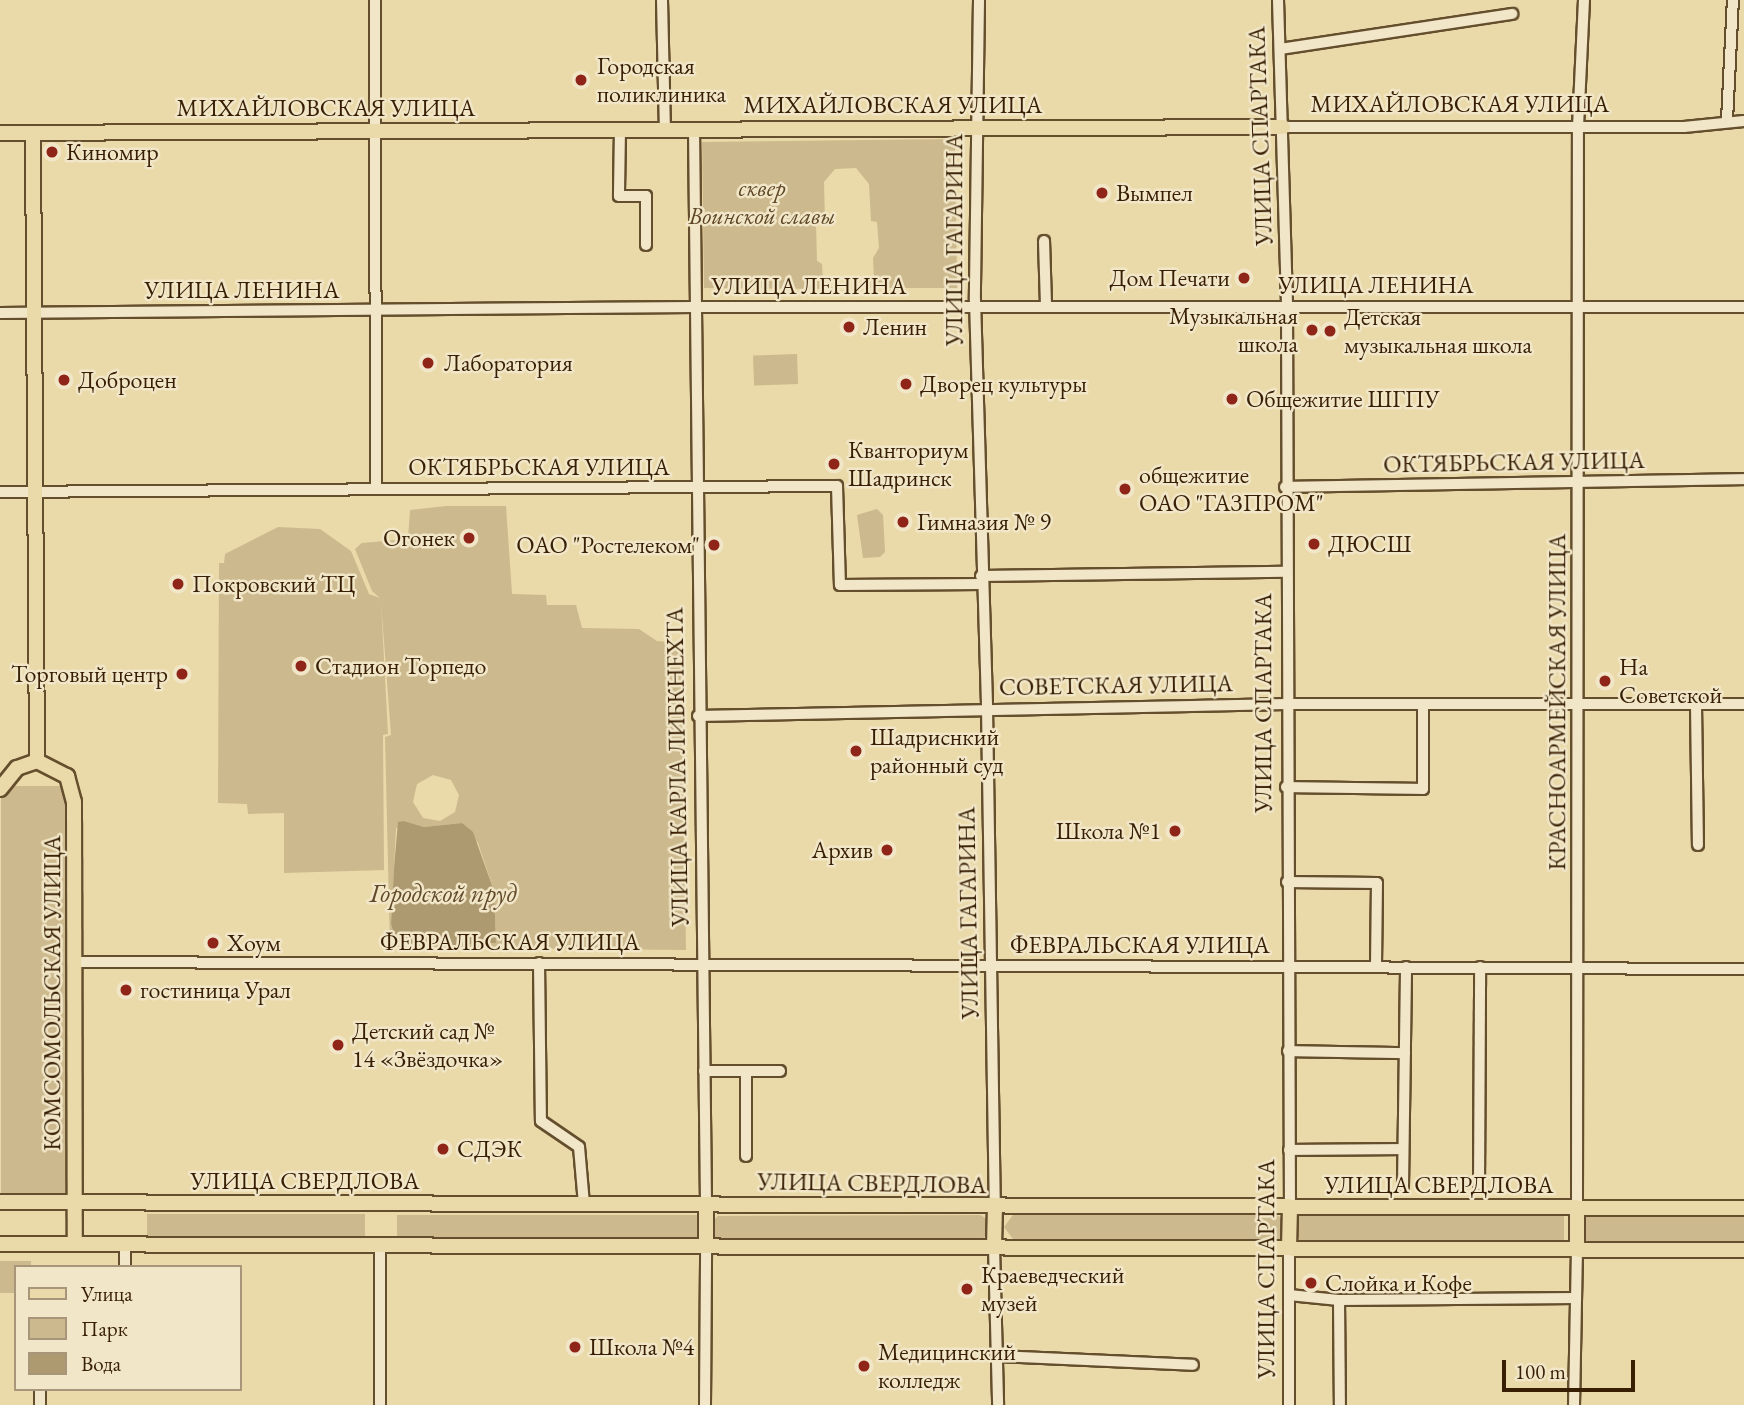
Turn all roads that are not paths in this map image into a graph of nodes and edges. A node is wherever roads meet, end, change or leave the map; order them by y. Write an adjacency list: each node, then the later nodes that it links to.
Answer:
1 (375, 0): 17 (street)
2 (662, 0): 15 (street)
3 (979, 0): 11 (street, УЛИЦА ГАГАРИНА)
4 (1279, 0): 8 (street, УЛИЦА СПАРТАКА)
5 (1584, 0): 13 (street, КРАСНОАРМЕЙСКАЯ УЛИЦА)
6 (1732, 0): 9 (street)
7 (1512, 14): 8 (street)
8 (1280, 49): 12 (street, УЛИЦА СПАРТАКА)
9 (1727, 121): 10 (street, МИХАЙЛОВСКАЯ УЛИЦА); 13 (street, МИХАЙЛОВСКАЯ УЛИЦА)
10 (1744, 121)
11 (978, 127): 12 (main road, МИХАЙЛОВСКАЯ УЛИЦА); 16 (main road, МИХАЙЛОВСКАЯ УЛИЦА); 22 (street, УЛИЦА ГАГАРИНА)
12 (1283, 127): 13 (street, МИХАЙЛОВСКАЯ УЛИЦА); 24 (street, УЛИЦА СПАРТАКА)
13 (1578, 127): 25 (street, КРАСНОАРМЕЙСКАЯ УЛИЦА)
14 (620, 129): 15 (main road, МИХАЙЛОВСКАЯ УЛИЦА); 17 (main road, МИХАЙЛОВСКАЯ УЛИЦА); 21 (street)
15 (665, 129): 16 (main road, МИХАЙЛОВСКАЯ УЛИЦА)
16 (694, 129): 26 (street, УЛИЦА КАРЛА ЛИБКНЕХТА)
17 (374, 130): 19 (main road, МИХАЙЛОВСКАЯ УЛИЦА); 28 (street)
18 (0, 133): 19 (main road, МИХАЙЛОВСКАЯ УЛИЦА)
19 (33, 133): 30 (main road)
20 (1044, 240): 23 (street)
21 (646, 245)
22 (975, 306): 23 (street, УЛИЦА ЛЕНИНА); 26 (street, УЛИЦА ЛЕНИНА); 39 (street, УЛИЦА ГАГАРИНА)
23 (1046, 306): 24 (street, УЛИЦА ЛЕНИНА)
24 (1287, 306): 25 (street, УЛИЦА ЛЕНИНА); 33 (street, УЛИЦА СПАРТАКА)
25 (1580, 306): 27 (street, УЛИЦА ЛЕНИНА); 32 (street, КРАСНОАРМЕЙСКАЯ УЛИЦА)
26 (694, 307): 28 (street, УЛИЦА ЛЕНИНА); 34 (street, УЛИЦА КАРЛА ЛИБКНЕХТА)
27 (1744, 307)
28 (376, 310): 30 (street, УЛИЦА ЛЕНИНА); 35 (street)
29 (0, 313): 30 (street, УЛИЦА ЛЕНИНА)
30 (34, 313): 36 (main road)
31 (1744, 479): 32 (street, ОКТЯБРЬСКАЯ УЛИЦА)
32 (1580, 481): 33 (street, ОКТЯБРЬСКАЯ УЛИЦА); 44 (street, КРАСНОАРМЕЙСКАЯ УЛИЦА)
33 (1285, 487): 38 (street, УЛИЦА СПАРТАКА)
34 (695, 488): 35 (street, ОКТЯБРЬСКАЯ УЛИЦА); 39 (street, ОКТЯБРЬСКАЯ УЛИЦА); 46 (street, УЛИЦА КАРЛА ЛИБКНЕХТА)
35 (376, 489): 36 (street, ОКТЯБРЬСКАЯ УЛИЦА)
36 (36, 491): 37 (street, ОКТЯБРЬСКАЯ УЛИЦА); 47 (main road)
37 (0, 492)
38 (1285, 572): 39 (street, ОКТЯБРЬСКАЯ УЛИЦА); 40 (street, УЛИЦА СПАРТАКА)
39 (981, 580): 45 (street, УЛИЦА ГАГАРИНА)
40 (1286, 704): 42 (street, СОВЕТСКАЯ УЛИЦА); 45 (street, СОВЕТСКАЯ УЛИЦА); 48 (street, УЛИЦА СПАРТАКА)
41 (1744, 704): 43 (street, СОВЕТСКАЯ УЛИЦА)
42 (1423, 705): 44 (street, СОВЕТСКАЯ УЛИЦА); 48 (street)
43 (1696, 705): 44 (street, СОВЕТСКАЯ УЛИЦА); 50 (street)
44 (1580, 706): 60 (street, КРАСНОАРМЕЙСКАЯ УЛИЦА)
45 (988, 708): 46 (street, СОВЕТСКАЯ УЛИЦА); 55 (street, УЛИЦА ГАГАРИНА)
46 (698, 716): 54 (street, УЛИЦА КАРЛА ЛИБКНЕХТА)
47 (37, 761): 49 (main road); 52 (main road, КОМСОМОЛЬСКАЯ УЛИЦА)
48 (1286, 787): 51 (street, УЛИЦА СПАРТАКА)
49 (0, 789)
50 (1698, 845)
51 (1287, 882): 56 (street, УЛИЦА СПАРТАКА); 57 (street)
52 (75, 962): 53 (street, ФЕВРАЛЬСКАЯ УЛИЦА); 73 (main road, КОМСОМОЛЬСКАЯ УЛИЦА)
53 (539, 963): 54 (street, ФЕВРАЛЬСКАЯ УЛИЦА); 74 (street)
54 (703, 964): 55 (street, ФЕВРАЛЬСКАЯ УЛИЦА); 64 (street, УЛИЦА КАРЛА ЛИБКНЕХТА)
55 (991, 966): 56 (street, ФЕВРАЛЬСКАЯ УЛИЦА); 76 (street, УЛИЦА ГАГАРИНА)
56 (1287, 966): 57 (street, ФЕВРАЛЬСКАЯ УЛИЦА); 62 (street, УЛИЦА СПАРТАКА)
57 (1376, 967): 58 (street, ФЕВРАЛЬСКАЯ УЛИЦА)
58 (1406, 967): 59 (street, ФЕВРАЛЬСКАЯ УЛИЦА); 63 (street)
59 (1480, 967): 60 (street, ФЕВРАЛЬСКАЯ УЛИЦА); 70 (street)
60 (1579, 968): 61 (street, ФЕВРАЛЬСКАЯ УЛИЦА); 78 (street, КРАСНОАРМЕЙСКАЯ УЛИЦА)
61 (1744, 969)
62 (1288, 1051): 63 (street); 68 (street, УЛИЦА СПАРТАКА)
63 (1405, 1053): 67 (street)
64 (704, 1071): 65 (street); 75 (street, УЛИЦА КАРЛА ЛИБКНЕХТА)
65 (746, 1071): 66 (street); 69 (street)
66 (780, 1071)
67 (1403, 1149): 68 (street); 71 (street)
68 (1289, 1150): 77 (street, УЛИЦА СПАРТАКА)
69 (746, 1156)
70 (1479, 1184)
71 (1403, 1186)
72 (0, 1202): 73 (main road, УЛИЦА СВЕРДЛОВА)
73 (75, 1203): 74 (main road, УЛИЦА СВЕРДЛОВА); 81 (main road, КОМСОМОЛЬСКАЯ УЛИЦА)
74 (584, 1204): 75 (main road, УЛИЦА СВЕРДЛОВА)
75 (706, 1204): 76 (main road, УЛИЦА СВЕРДЛОВА); 84 (main road, УЛИЦА КАРЛА ЛИБКНЕХТА)
76 (995, 1207): 77 (main road, УЛИЦА СВЕРДЛОВА); 85 (main road, УЛИЦА ГАГАРИНА)
77 (1290, 1207): 78 (main road, УЛИЦА СВЕРДЛОВА); 86 (main road, УЛИЦА СПАРТАКА)
78 (1577, 1208): 79 (main road, УЛИЦА СВЕРДЛОВА); 87 (main road, КРАСНОАРМЕЙСКАЯ УЛИЦА)
79 (1744, 1208)
80 (0, 1244): 81 (main road)
81 (75, 1244): 82 (main road)
82 (125, 1244): 83 (main road); 89 (street)
83 (380, 1245): 84 (main road); 95 (street)
84 (706, 1247): 85 (main road); 96 (street, УЛИЦА КАРЛА ЛИБКНЕХТА)
85 (994, 1247): 86 (main road); 93 (street, УЛИЦА ГАГАРИНА)
86 (1289, 1248): 87 (main road); 90 (street, УЛИЦА СПАРТАКА)
87 (1577, 1250): 88 (main road); 91 (street, КРАСНОАРМЕЙСКАЯ УЛИЦА)
88 (1744, 1250)
89 (125, 1265)
90 (1289, 1295): 92 (street); 98 (street, УЛИЦА СПАРТАКА)
91 (1576, 1298): 92 (street); 100 (street, КРАСНОАРМЕЙСКАЯ УЛИЦА)
92 (1339, 1300): 99 (street)
93 (998, 1356): 94 (street); 97 (street, УЛИЦА ГАГАРИНА)
94 (1193, 1366)
95 (380, 1405)
96 (705, 1405)
97 (998, 1405)
98 (1289, 1405)
99 (1340, 1405)
100 (1574, 1405)

